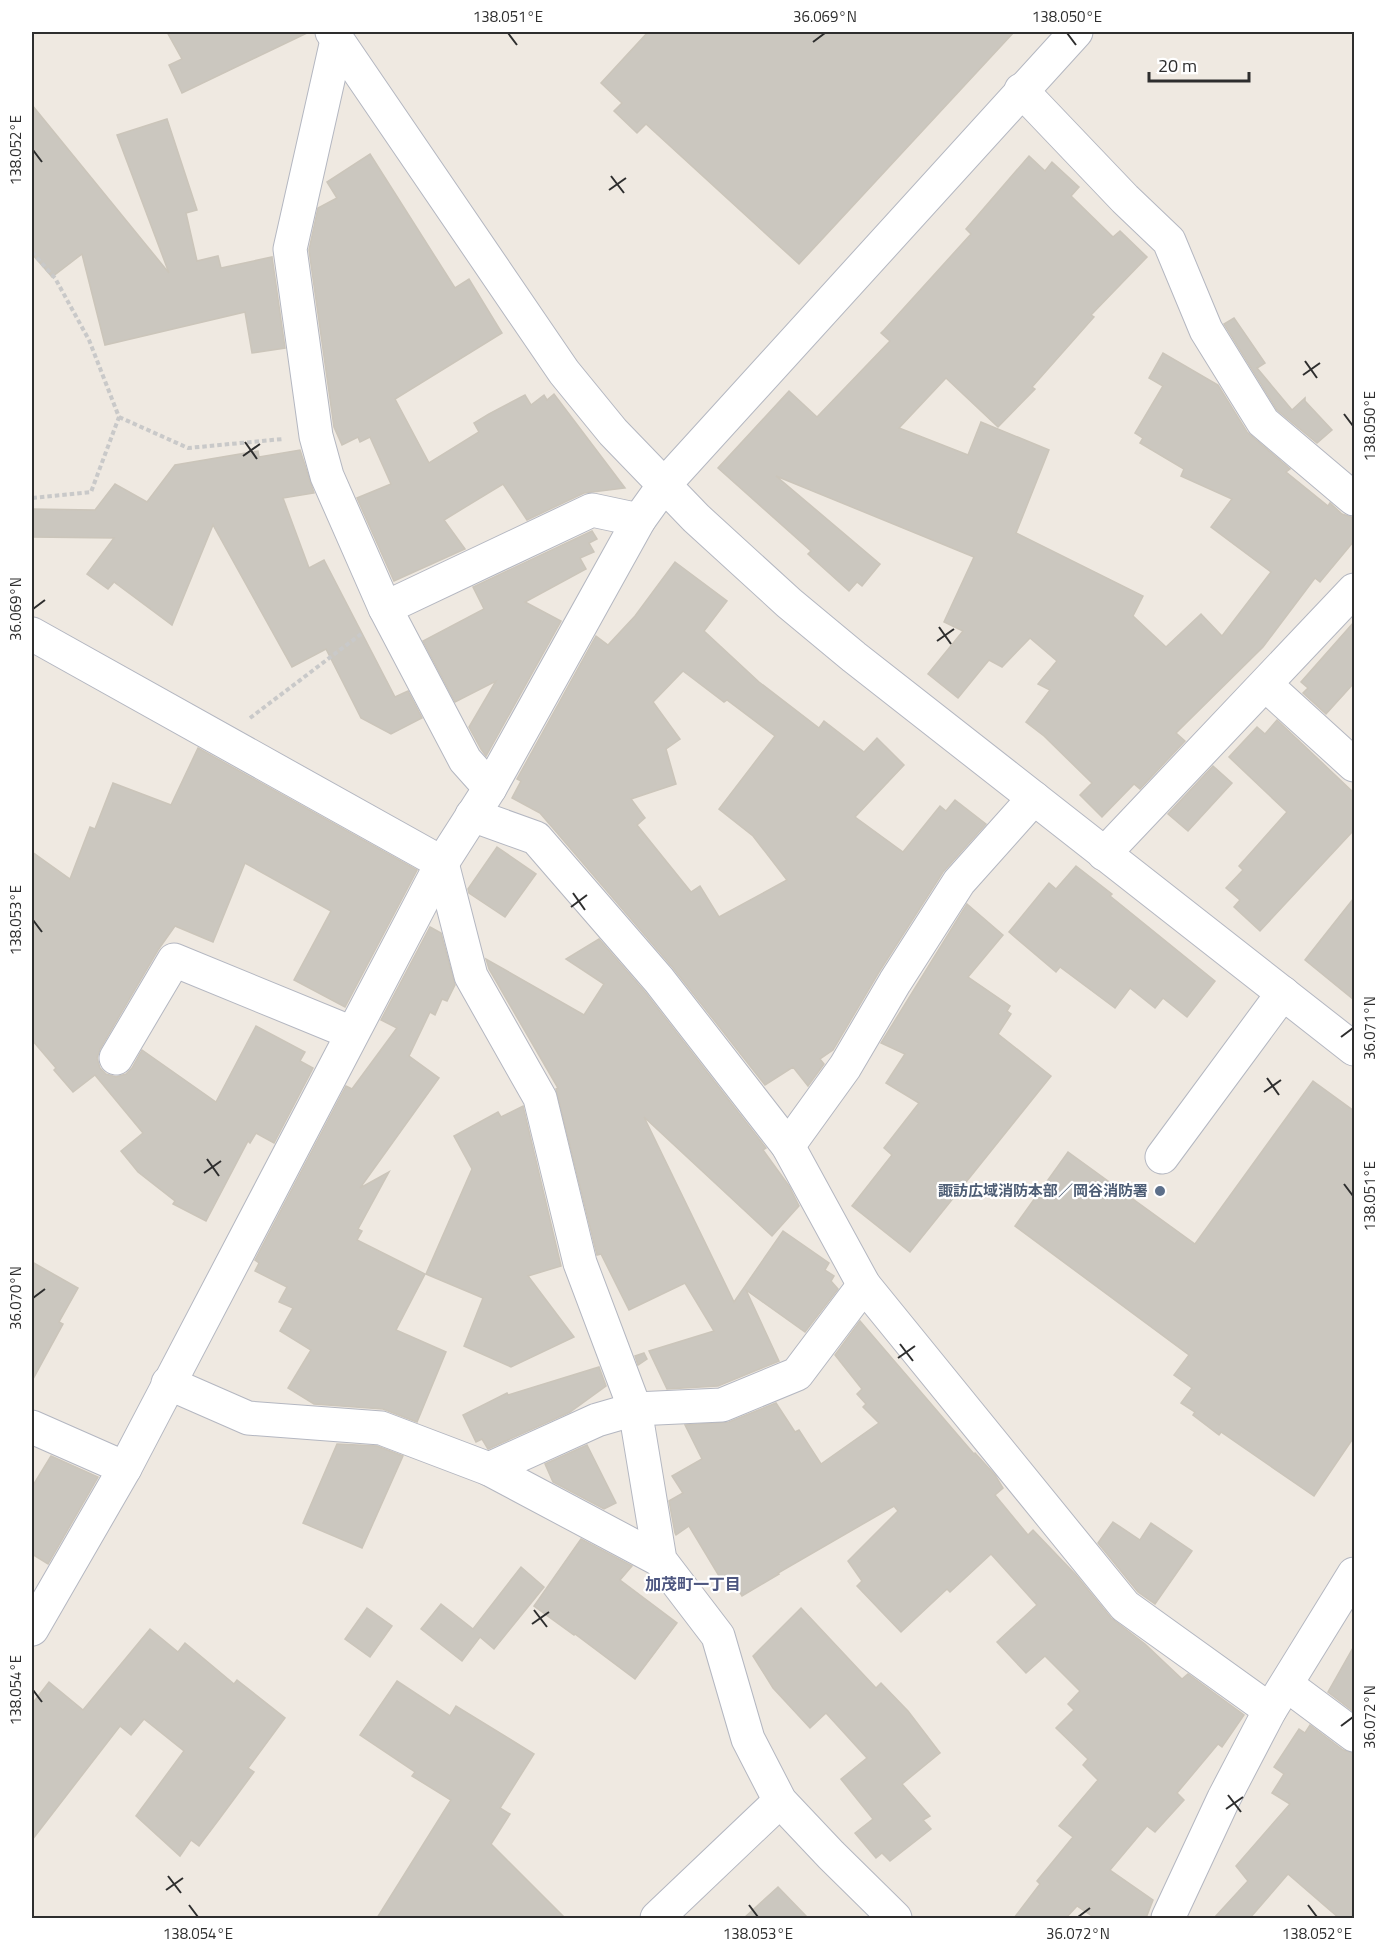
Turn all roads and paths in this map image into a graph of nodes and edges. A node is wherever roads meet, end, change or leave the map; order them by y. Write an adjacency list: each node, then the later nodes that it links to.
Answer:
1 (1076, 32): 3 (street)
2 (335, 36): 6 (street); 7 (street)
3 (1021, 90): 7 (street); 9 (street)
4 (32, 252): 5 (path)
5 (119, 417): 6 (path); 8 (path)
6 (316, 436): 12 (street)
7 (664, 485): 10 (street); 18 (street)
8 (32, 498)
9 (1354, 499)
10 (639, 519): 12 (street); 17 (street)
11 (1354, 590): 14 (street)
12 (387, 611): 15 (path); 17 (street)
13 (32, 634): 15 (street)
14 (1266, 685): 16 (street); 20 (street)
15 (222, 739): 21 (street)
16 (1354, 765)
17 (490, 788): 19 (street)
18 (1034, 798): 20 (street); 26 (street)
19 (472, 815): 21 (street); 26 (street)
20 (1104, 854): 22 (street)
21 (442, 862): 23 (street); 30 (street)
22 (1283, 993): 24 (street); 27 (street)
23 (352, 1033): 25 (street); 29 (street)
24 (1354, 1049)
25 (116, 1058)
26 (788, 1146): 28 (street)
27 (1162, 1157)
28 (864, 1285): 30 (street); 37 (street)
29 (168, 1383): 32 (street); 33 (street)
30 (635, 1409): 33 (street); 34 (street)
31 (32, 1427): 32 (street)
32 (124, 1468): 36 (street)
33 (489, 1469): 34 (street)
34 (660, 1560): 39 (street)
35 (1354, 1574): 37 (street)
36 (32, 1629)
37 (1279, 1698): 38 (street); 42 (street)
38 (1354, 1735)
39 (780, 1801): 40 (street); 41 (street)
40 (657, 1918)
41 (895, 1918)
42 (1168, 1918)

